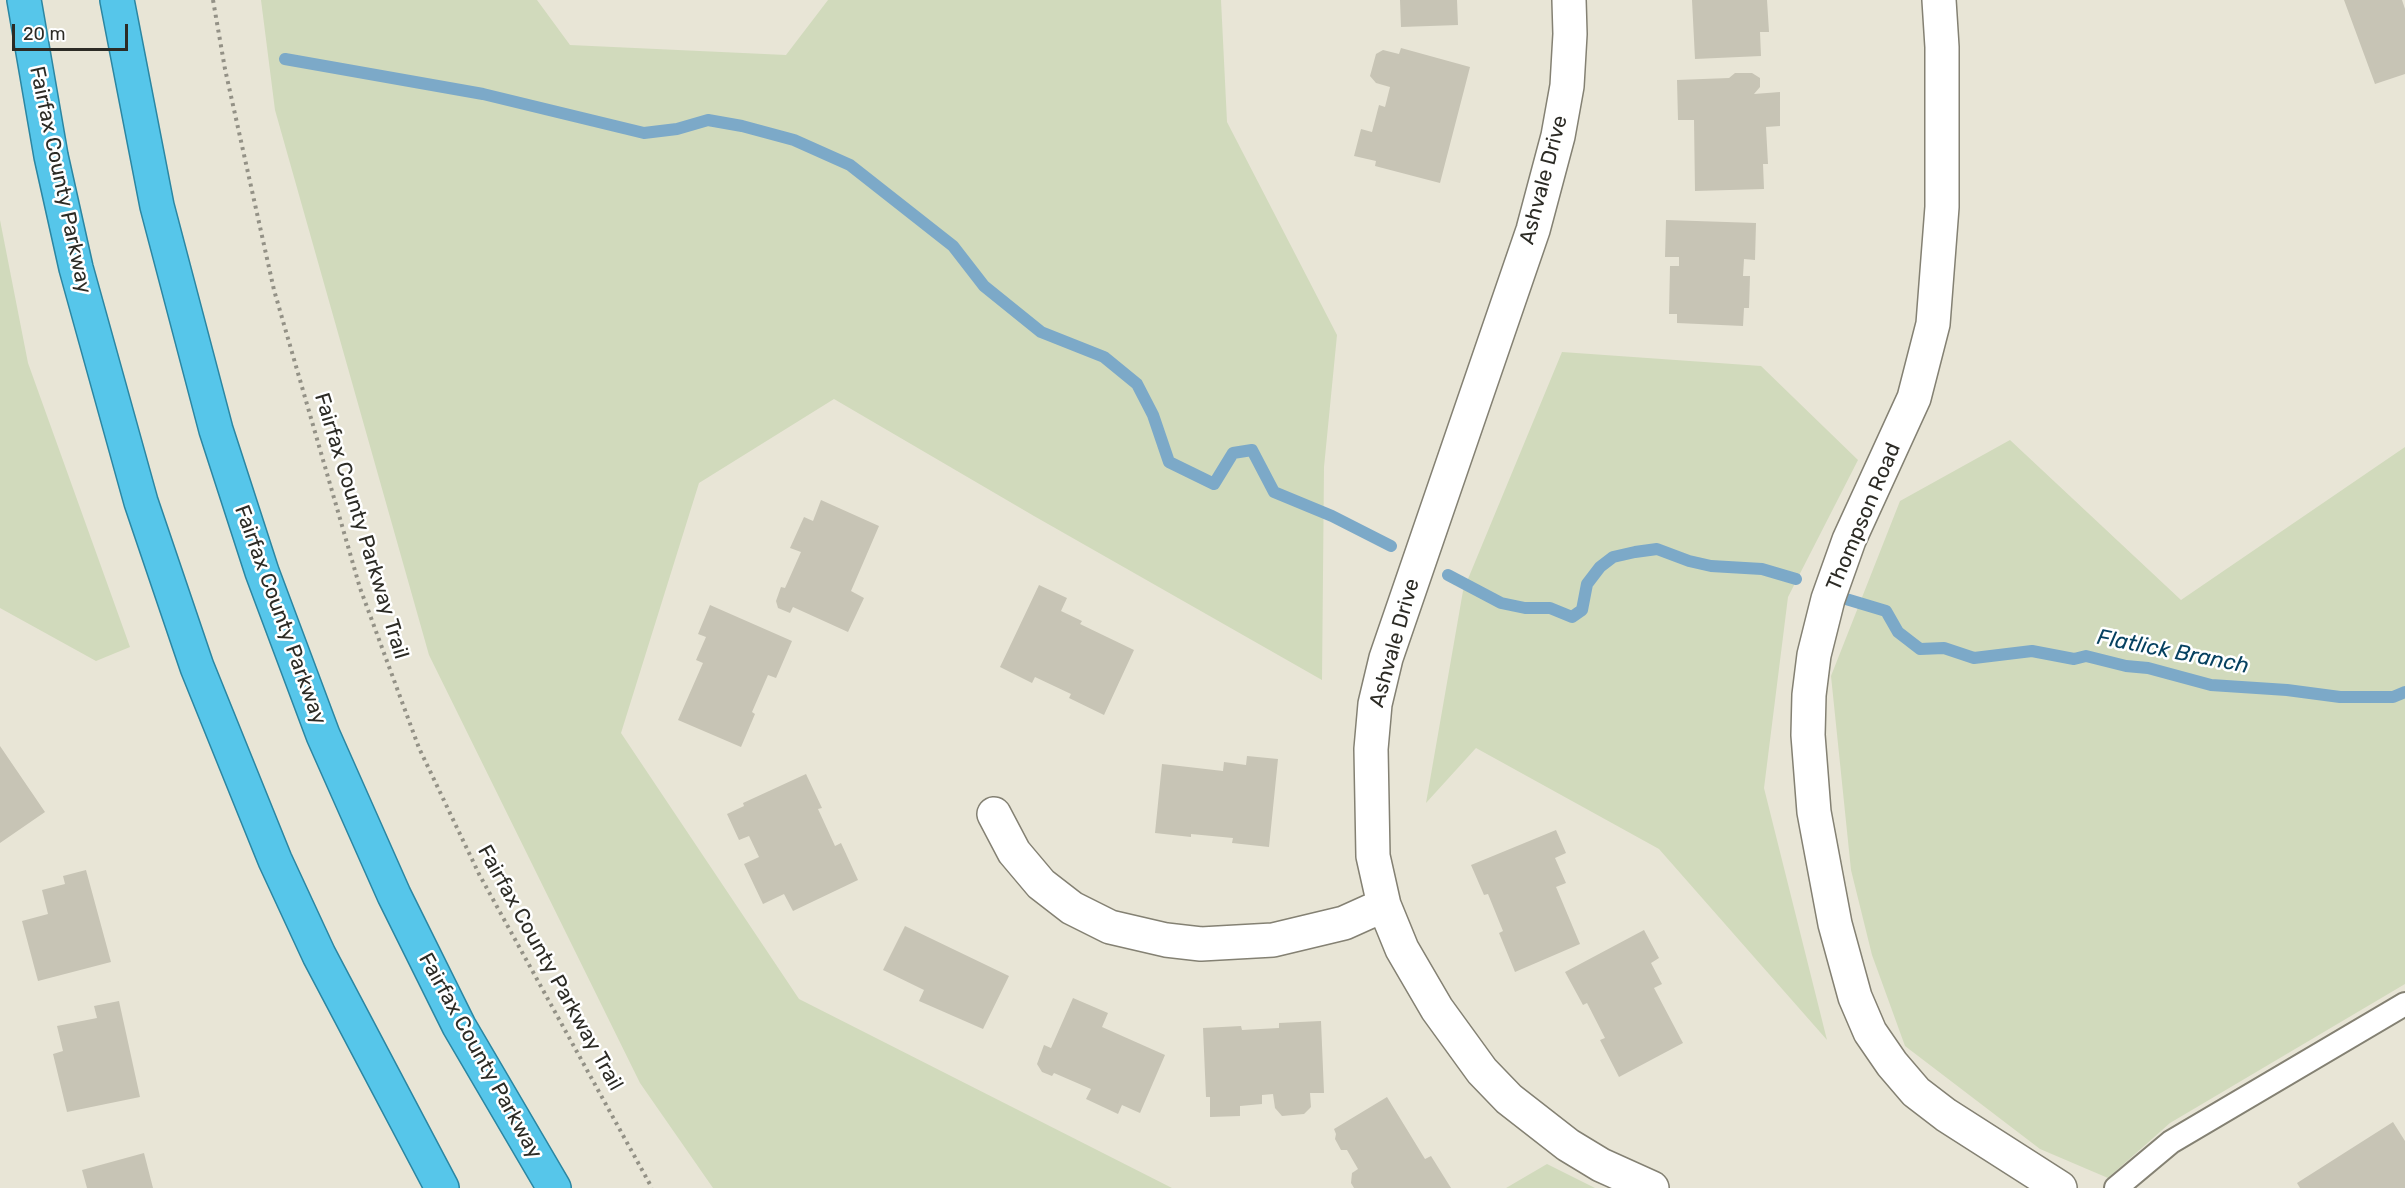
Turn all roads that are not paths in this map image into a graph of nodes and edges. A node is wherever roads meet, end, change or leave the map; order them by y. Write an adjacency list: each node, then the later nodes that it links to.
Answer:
1 (24, 0): 8 (highway, Fairfax County Parkway)
2 (117, 0): 9 (highway, Fairfax County Parkway)
3 (1569, 0): 6 (street, Ashvale Drive)
4 (1939, 0): 11 (street, Thompson Road)
5 (994, 814): 6 (street)
6 (1384, 905): 10 (street, Ashvale Drive)
7 (2405, 1004): 12 (lane)
8 (442, 1188)
9 (554, 1188)
10 (1652, 1188)
11 (2060, 1188)
12 (2116, 1188)

